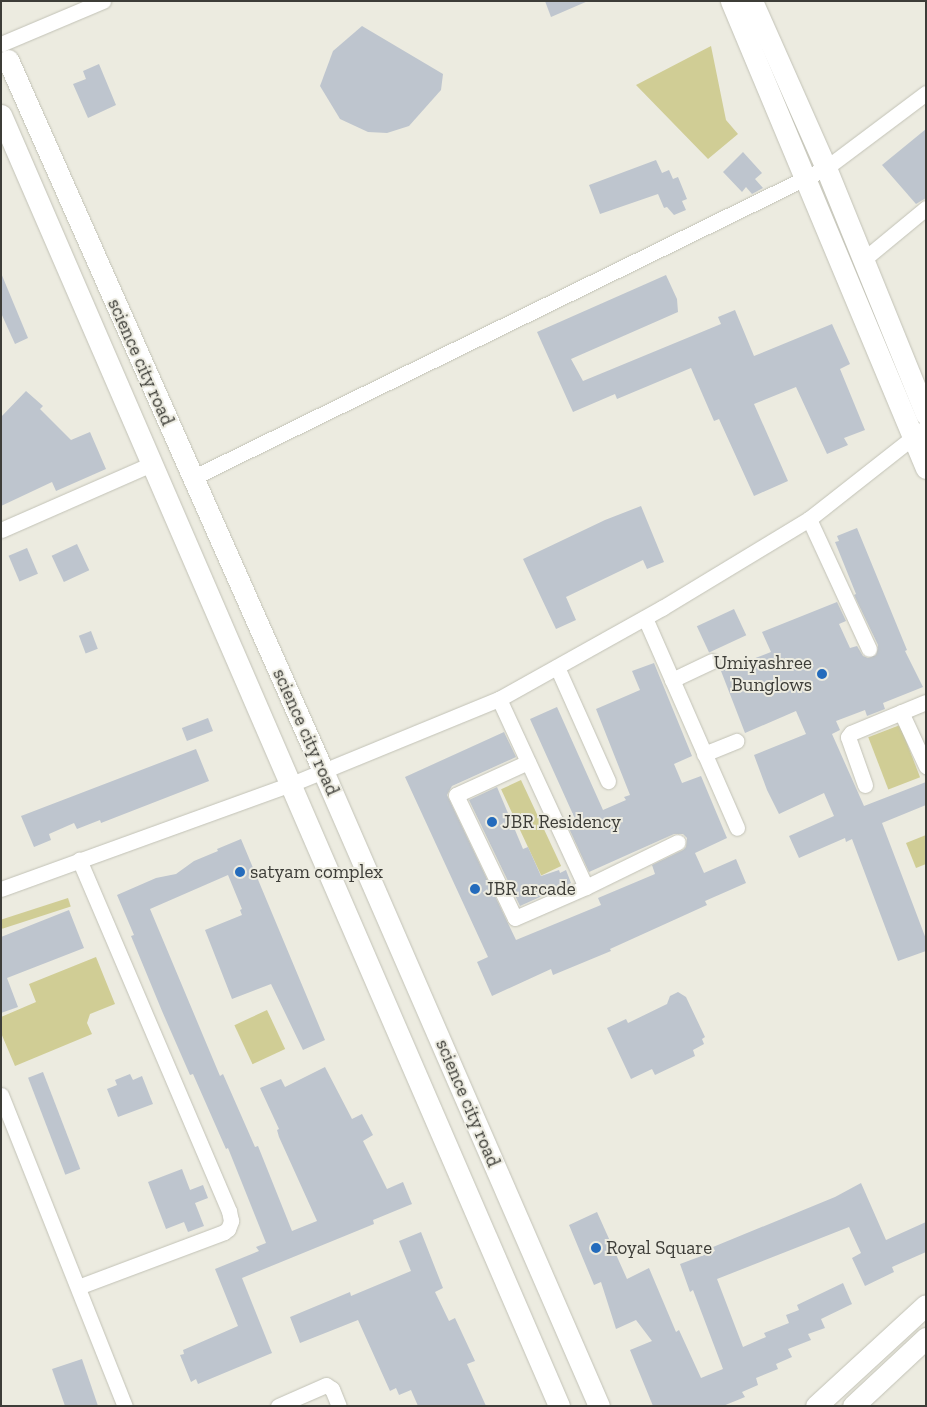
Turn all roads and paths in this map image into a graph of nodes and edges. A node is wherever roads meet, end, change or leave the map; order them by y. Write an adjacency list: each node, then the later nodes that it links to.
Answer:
1 (103, 1): 4 (street)
2 (732, 1): 8 (main road)
3 (752, 1): 7 (main road)
4 (3, 56): 15 (main road, science city road)
5 (926, 93): 7 (street)
6 (1, 115): 13 (main road)
7 (826, 168): 8 (street); 10 (main road)
8 (805, 178): 12 (main road); 15 (street)
9 (926, 208): 10 (street)
10 (863, 260): 11 (main road)
11 (926, 414)
12 (920, 433): 14 (main road); 16 (street)
13 (151, 464): 17 (street); 33 (main road)
14 (926, 468)
15 (192, 478): 30 (main road, science city road)
16 (809, 519): 18 (street); 19 (street)
17 (1, 530)
18 (645, 618): 21 (street); 22 (street)
19 (869, 649)
20 (712, 661): 22 (street)
21 (557, 667): 23 (street); 31 (street)
22 (672, 680): 27 (street)
23 (499, 699): 28 (street); 30 (street)
24 (926, 702): 25 (street)
25 (902, 712): 29 (street); 32 (street)
26 (737, 741): 27 (street)
27 (704, 754): 34 (street)
28 (528, 762): 37 (street); 37 (street)
29 (926, 766)
30 (323, 771): 33 (street); 47 (main road, science city road)
31 (608, 781)
32 (865, 784)
33 (289, 785): 36 (street); 46 (main road)
34 (737, 828)
35 (678, 842): 37 (street)
36 (79, 860): 38 (street); 40 (street)
37 (586, 887)
38 (1, 890)
39 (1, 1094): 40 (street)
40 (78, 1287): 43 (street)
41 (926, 1305): 48 (main road)
42 (926, 1338): 49 (main road)
43 (125, 1406)
44 (278, 1406): 45 (street)
45 (339, 1406)
46 (559, 1406)
47 (599, 1406)
48 (816, 1406)
49 (853, 1406)

